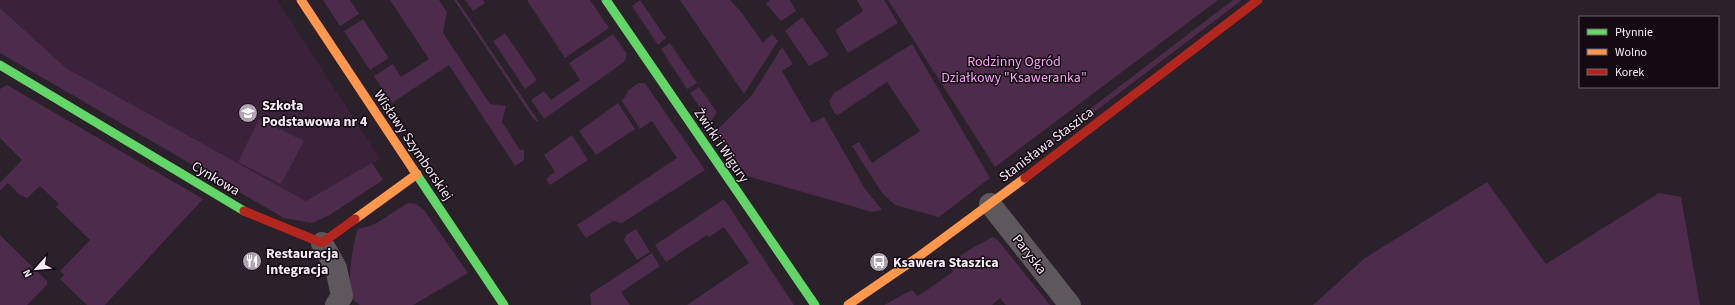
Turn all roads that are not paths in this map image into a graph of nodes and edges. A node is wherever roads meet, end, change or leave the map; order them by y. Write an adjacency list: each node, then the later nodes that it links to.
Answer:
1 (301, 0): 5 (street, Wisławy Szymborskiej)
2 (606, 0): 10 (street, Żwirki i Wigury)
3 (1258, 0): 6 (street, Stanisława Staszica)
4 (0, 65): 7 (street, Cynkowa)
5 (417, 174): 7 (street); 9 (street, Wisławy Szymborskiej)
6 (990, 204): 11 (street, Stanisława Staszica); 12 (street, Paryska)
7 (322, 243): 8 (street)
8 (336, 305)
9 (504, 305)
10 (815, 305)
11 (848, 305)
12 (1070, 305)

